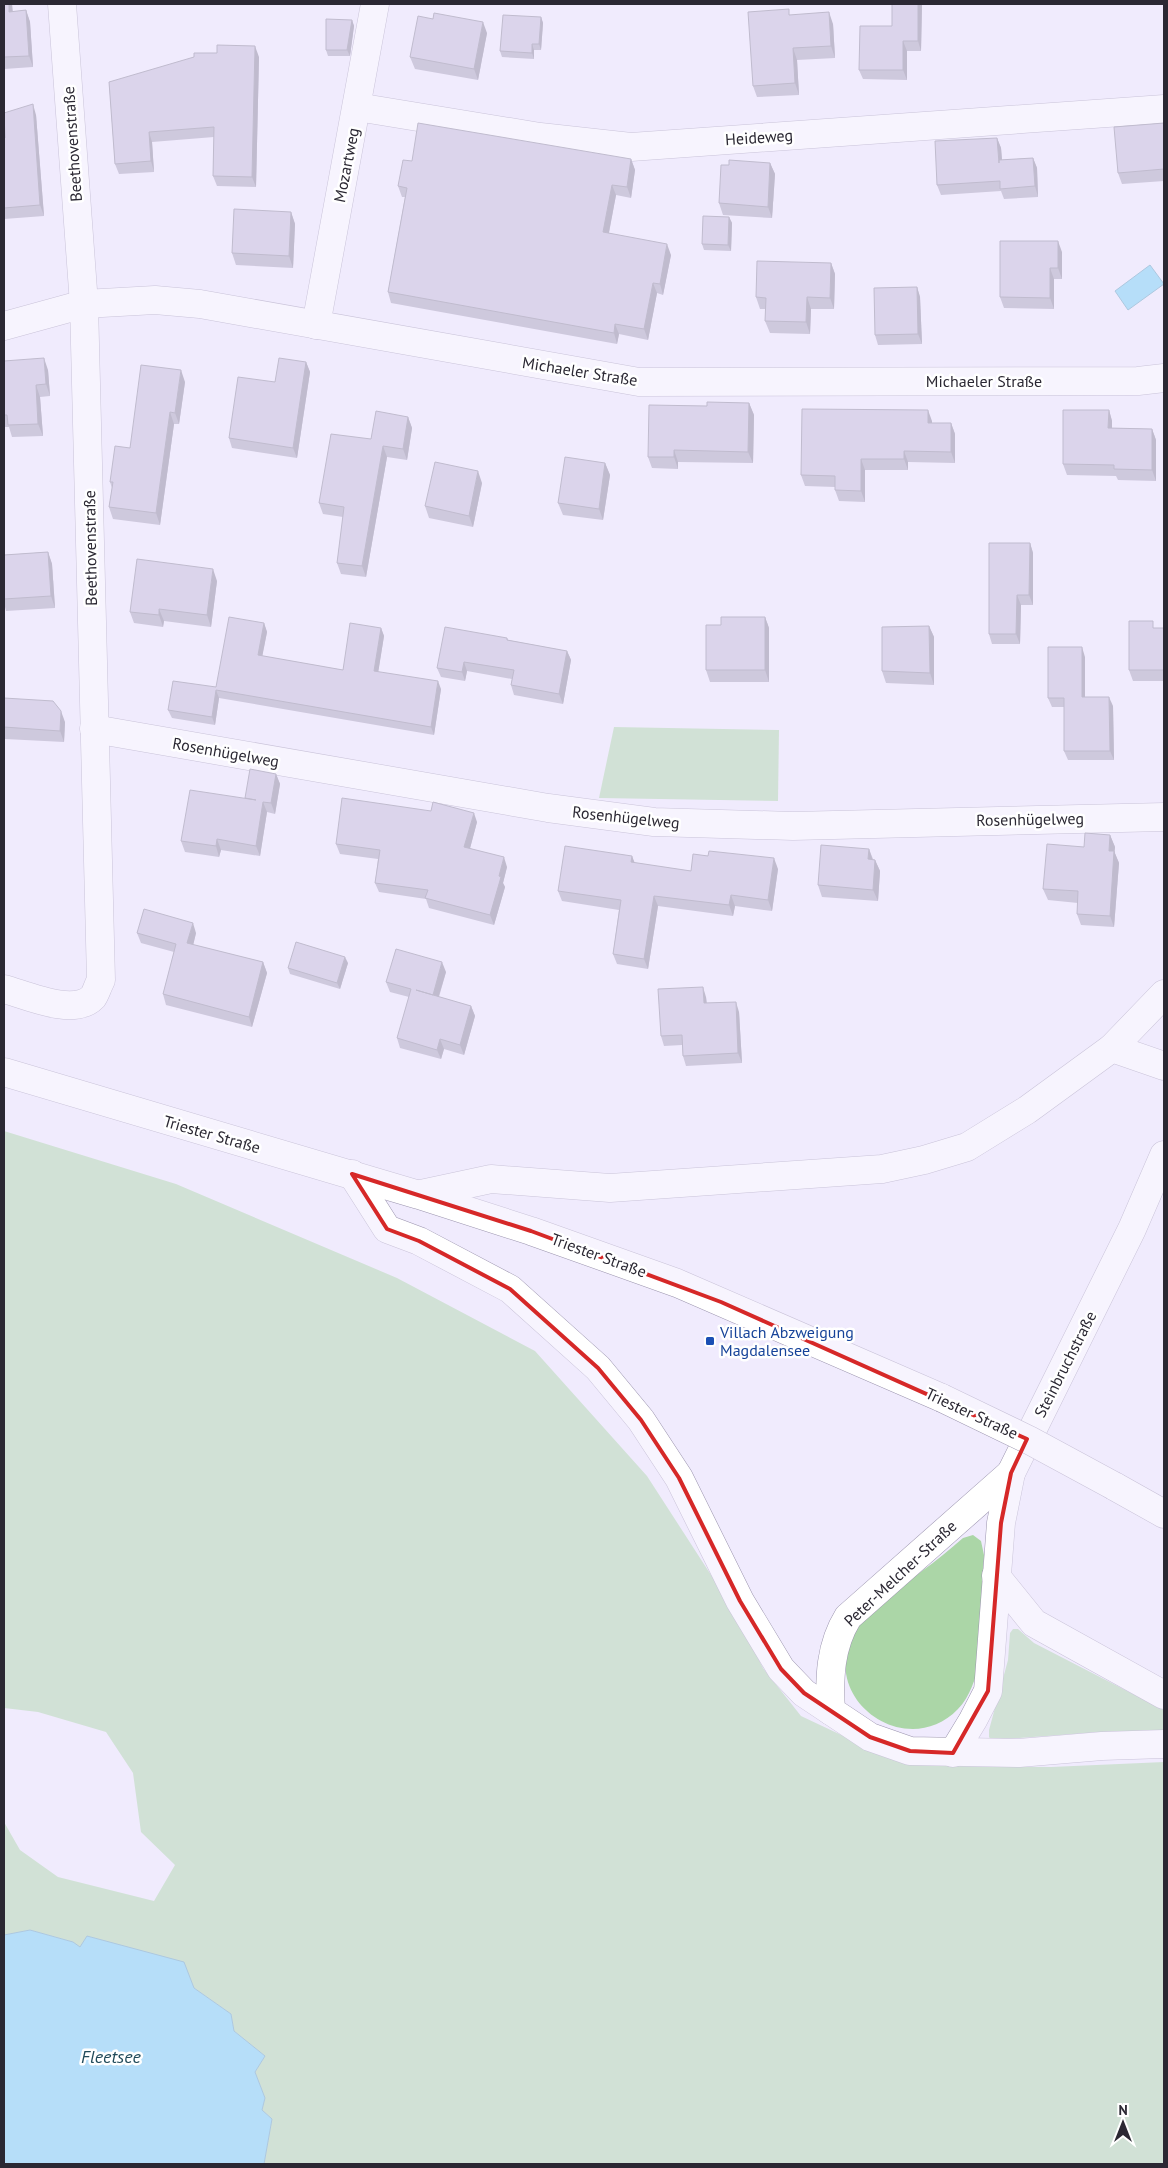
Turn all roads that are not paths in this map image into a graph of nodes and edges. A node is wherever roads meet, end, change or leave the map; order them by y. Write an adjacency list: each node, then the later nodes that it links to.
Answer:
1 (62, 4): 5 (street, Beethovenstraße)
2 (375, 4): 3 (street, Mozartweg)
3 (357, 107): 4 (street, Heideweg); 6 (street, Mozartweg)
4 (1164, 109)
5 (84, 304): 6 (street, Michaeler Straße); 7 (street, Michaeler Straße); 9 (street, Beethovenstraße)
6 (316, 325): 8 (street, Michaeler Straße)
7 (4, 326)
8 (1164, 378)
9 (94, 729): 10 (street, Rosenhügelweg); 11 (street, Beethovenstraße)
10 (1164, 817)
11 (4, 989)
12 (1164, 994): 13 (street)
13 (1112, 1048): 14 (street); 18 (street)
14 (1164, 1066)
15 (4, 1072): 17 (street, Triester Straße)
16 (1164, 1155): 19 (street, Steinbruchstraße)
17 (352, 1174): 18 (street, Triester Straße); 23 (street)
18 (419, 1194): 20 (street, Triester Straße, bridge)
19 (1011, 1473): 21 (street, Steinbruchstraße); 23 (street, Peter-Melcher-Straße)
20 (1164, 1514)
21 (996, 1576): 22 (street); 25 (street, Steinbruchstraße)
22 (1164, 1695)
23 (831, 1711): 25 (street)
24 (1164, 1744): 25 (street)
25 (953, 1753)

